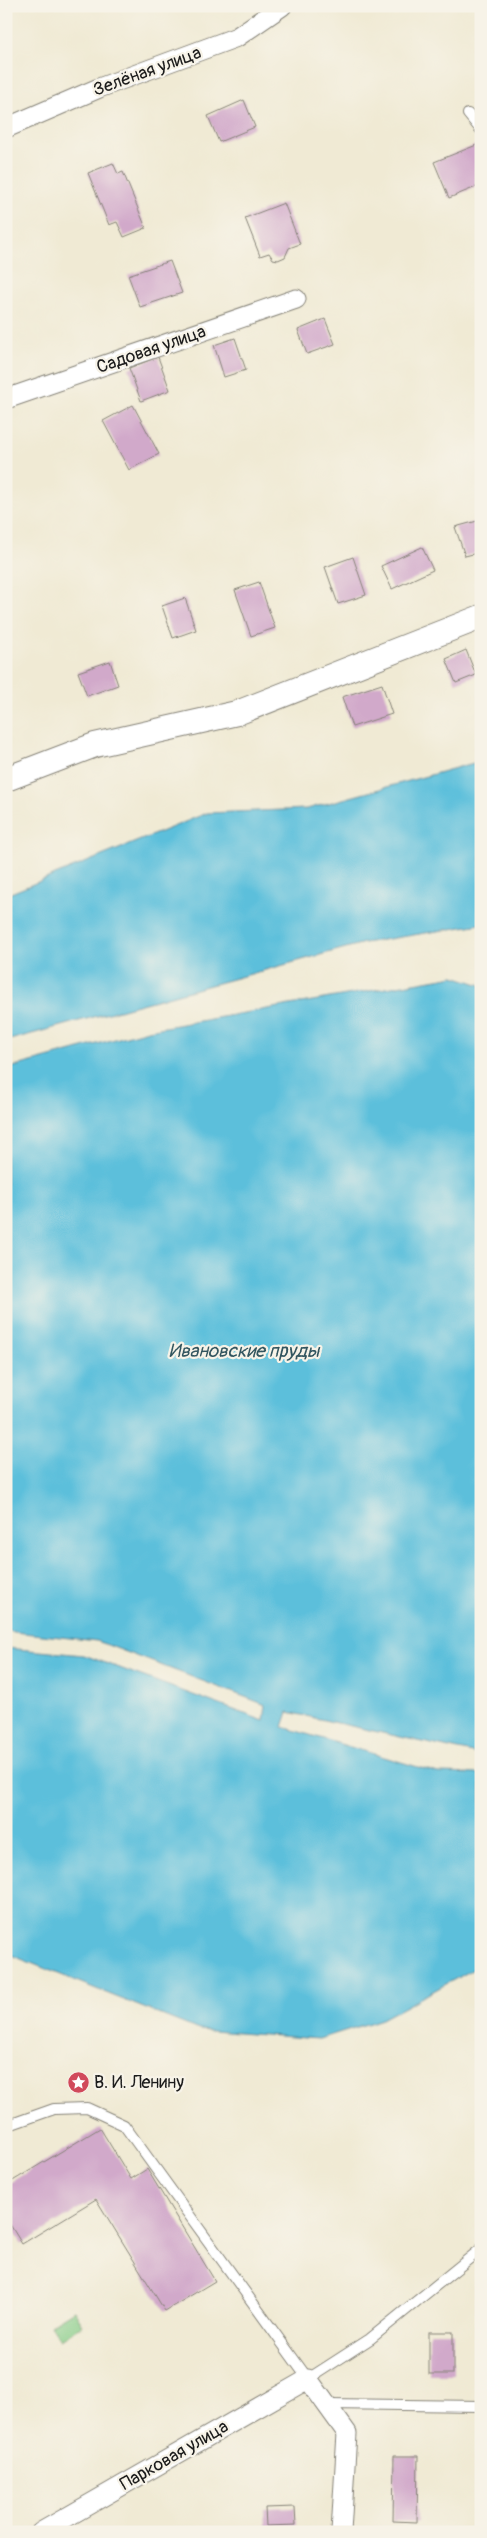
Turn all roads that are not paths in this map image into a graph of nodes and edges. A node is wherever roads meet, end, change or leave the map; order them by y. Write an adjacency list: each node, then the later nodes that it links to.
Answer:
1 (282, 6): 3 (street, Зелёная улица)
2 (468, 114): 4 (lane)
3 (6, 128)
4 (481, 130)
5 (296, 299): 6 (street, Садовая улица)
6 (6, 399)
7 (481, 617): 8 (street)
8 (6, 779)
9 (6, 2126): 11 (lane)
10 (481, 2249): 11 (lane)
11 (308, 2379): 12 (street); 14 (street, Парковая улица)
12 (326, 2404): 13 (lane); 15 (street)
13 (481, 2406)
14 (41, 2532)
15 (341, 2532)

